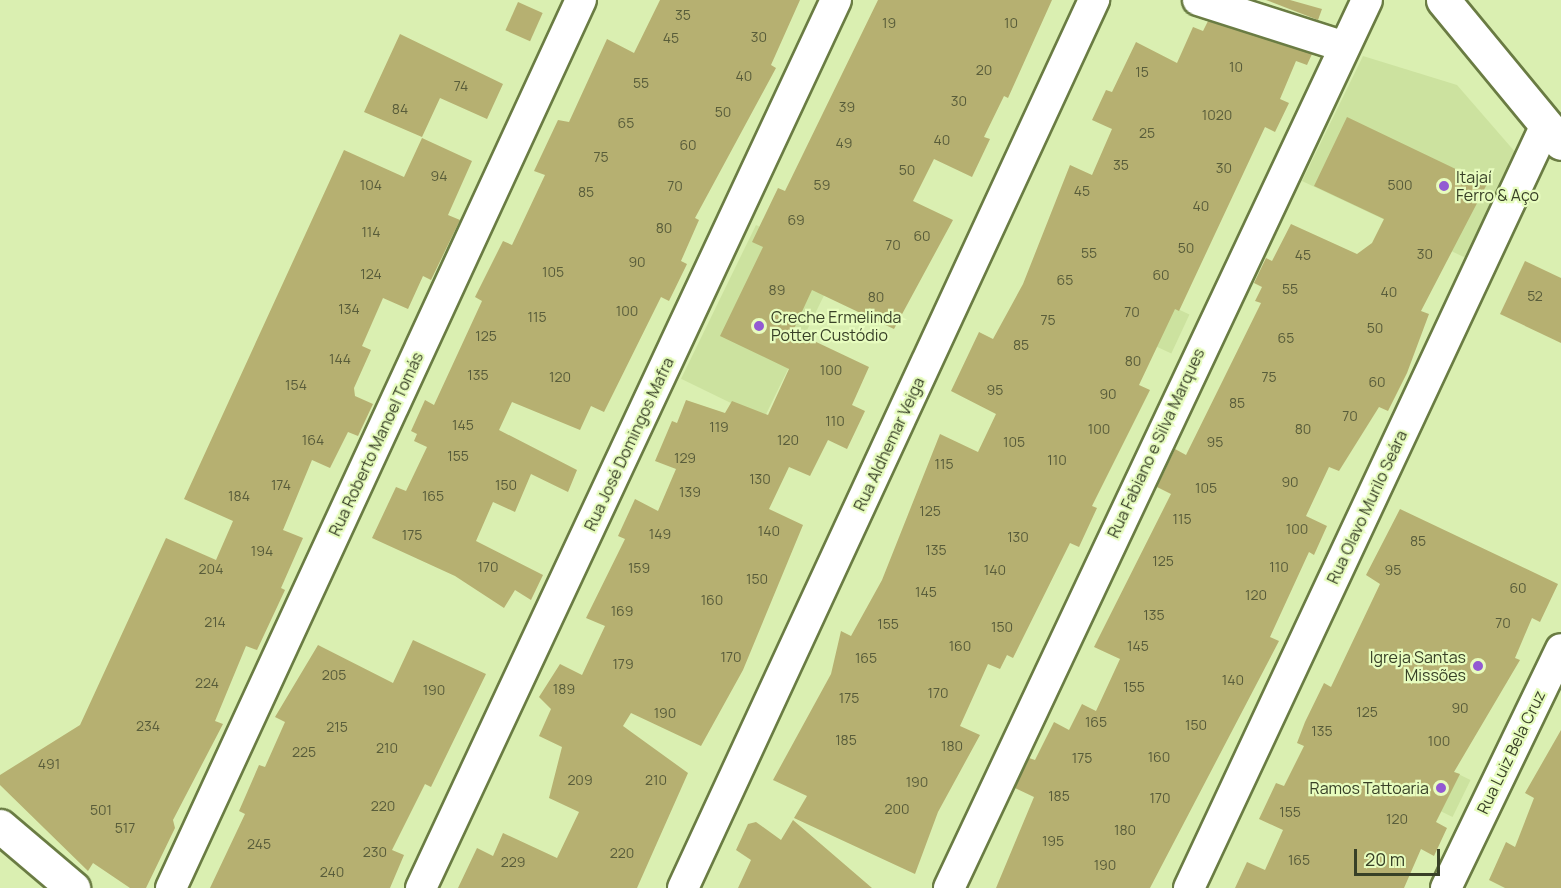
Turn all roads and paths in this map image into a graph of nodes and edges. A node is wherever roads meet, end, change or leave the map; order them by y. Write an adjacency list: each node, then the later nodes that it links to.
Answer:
1 (581, 0): 12 (street, Rua Roberto Manoel Tomás)
2 (836, 0): 13 (street, Rua José Domingos Mafra)
3 (1094, 0): 14 (street, Rua Aldhemar Veiga)
4 (1198, 0): 7 (street)
5 (1367, 0): 7 (street, Rua Fabiano e Silva Marques)
6 (1443, 0): 8 (main road)
7 (1342, 46): 15 (street, Rua Fabiano e Silva Marques)
8 (1554, 134): 16 (street, Rua Olavo Murilo Seára)
9 (1561, 648): 17 (street, Rua Luiz Bela Cruz)
10 (0, 826): 11 (main road)
11 (73, 888)
12 (171, 888)
13 (421, 888)
14 (684, 888)
15 (949, 888)
16 (1189, 888)
17 (1446, 888)

